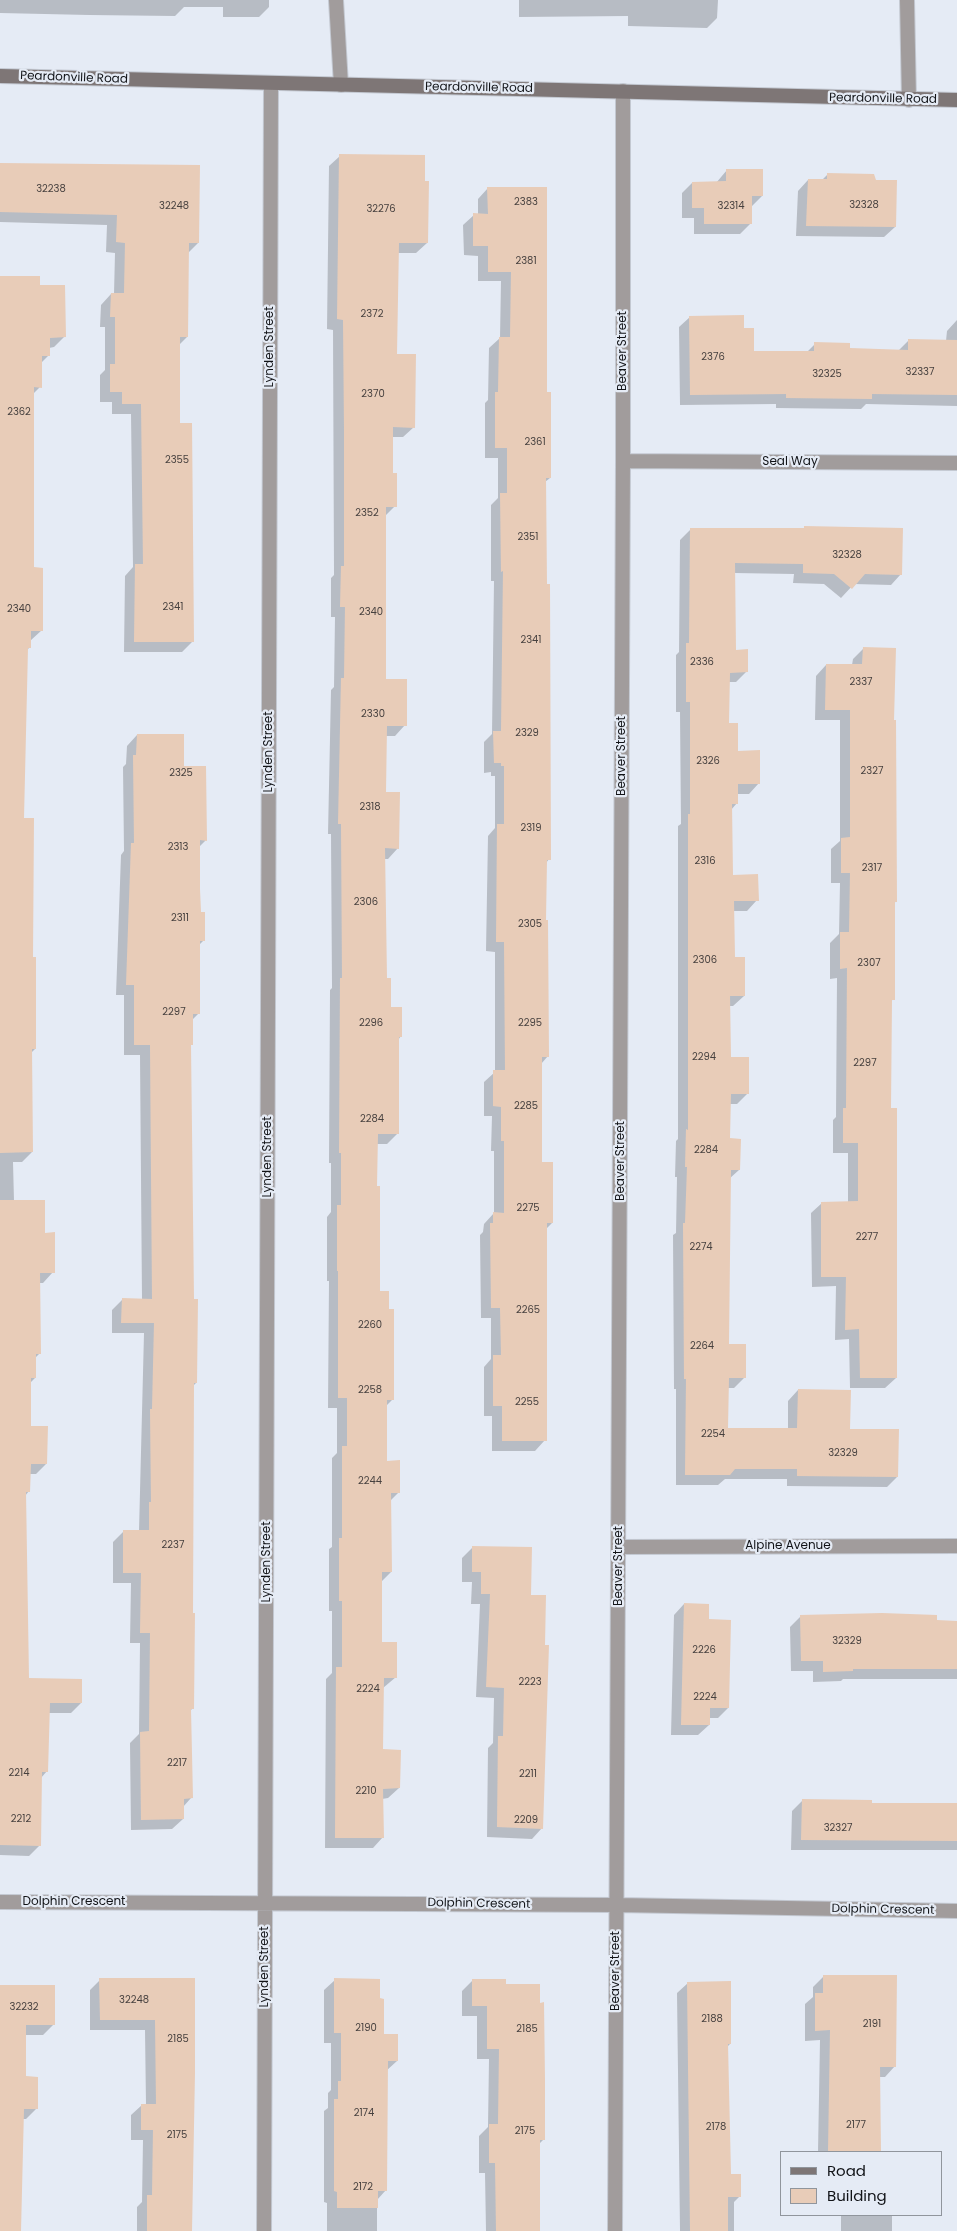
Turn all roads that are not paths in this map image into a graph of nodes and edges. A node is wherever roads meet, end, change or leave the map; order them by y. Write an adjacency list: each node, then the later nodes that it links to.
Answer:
1 (336, 0): 5 (street)
2 (907, 0): 7 (street)
3 (0, 76): 4 (main road, Peardonville Road)
4 (271, 84): 5 (main road, Peardonville Road); 14 (street, Lynden Street)
5 (340, 85): 6 (main road, Peardonville Road)
6 (623, 91): 7 (main road, Peardonville Road); 9 (street, Beaver Street)
7 (909, 100): 8 (main road, Peardonville Road)
8 (957, 100)
9 (624, 461): 10 (street, Seal Way); 12 (street, Beaver Street)
10 (957, 463)
11 (957, 1546): 12 (street, Alpine Avenue)
12 (619, 1547): 15 (street, Beaver Street)
13 (0, 1902): 14 (street, Dolphin Crescent)
14 (266, 1902): 15 (street, Dolphin Crescent); 17 (street, Lynden Street)
15 (617, 1905): 16 (street, Dolphin Crescent); 18 (street, Beaver Street)
16 (957, 1911)
17 (264, 2231)
18 (615, 2231)

